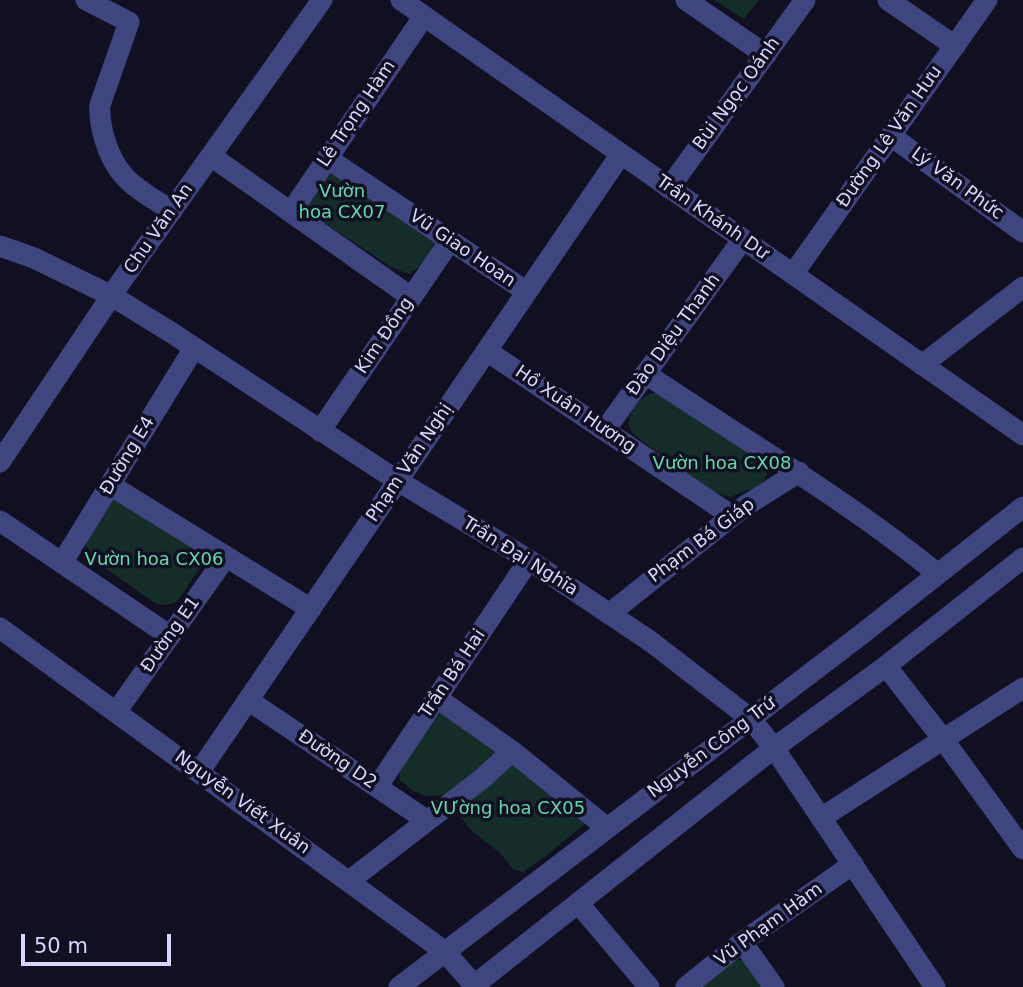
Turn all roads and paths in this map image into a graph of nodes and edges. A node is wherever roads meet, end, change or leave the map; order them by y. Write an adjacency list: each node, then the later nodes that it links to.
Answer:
1 (86, 0): 16 (street)
2 (322, 0): 13 (street, Chu Văn An)
3 (401, 0): 8 (street, Trần Khánh Dư)
4 (686, 0): 10 (street)
5 (805, 0): 10 (street, Bùi Ngọc Oánh)
6 (888, 0): 9 (street)
7 (987, 0): 9 (street, Đường Lê Văn Hưu)
8 (424, 16): 12 (street, Trần Khánh Dư); 14 (street, Lê Trọng Hàm)
9 (955, 46): 11 (street, Đường Lê Văn Hưu)
10 (766, 55): 15 (street, Bùi Ngọc Oánh)
11 (891, 136): 18 (street, Lý Văn Phức); 22 (street, Đường Lê Văn Hưu)
12 (621, 154): 15 (street, Trần Khánh Dư); 24 (street, Phạm Văn Nghị)
13 (211, 156): 16 (street, Chu Văn An); 17 (street)
14 (327, 158): 17 (street, Lê Trọng Hàm); 20 (street, Vũ Giao Hoan)
15 (669, 188): 19 (street, Trần Khánh Dư)
16 (172, 211): 25 (street, Chu Văn An)
17 (291, 212): 26 (street)
18 (1023, 232)
19 (743, 239): 22 (street, Trần Khánh Dư); 30 (street, Đào Diệu Thanh)
20 (450, 241): 24 (street, Vũ Giao Hoan); 26 (street, Kim Đồng)
21 (2, 251): 25 (street, Trần Đại Nghĩa)
22 (793, 274): 29 (street, Trần Khánh Dư)
23 (1023, 287): 29 (street)
24 (527, 292): 28 (street, Phạm Văn Nghị)
25 (111, 296): 27 (street, Trần Đại Nghĩa); 34 (street, Chu Văn An)
26 (411, 297): 32 (street, Kim Đồng)
27 (194, 348): 32 (street, Trần Đại Nghĩa); 37 (street, Đường E4)
28 (487, 351): 31 (street, Hồ Xuân Hương); 36 (street, Phạm Văn Nghị)
29 (922, 365): 33 (street, Trần Khánh Dư)
30 (646, 374): 31 (street, Đào Diệu Thanh); 35 (street)
31 (605, 430): 39 (street, Hồ Xuân Hương)
32 (320, 431): 36 (street, Trần Đại Nghĩa)
33 (1023, 435)
34 (0, 462)
35 (799, 472): 39 (street, Phạm Bá Giáp); 45 (street)
36 (398, 481): 43 (street, Trần Đại Nghĩa); 46 (street, Phạm Văn Nghị)
37 (110, 485): 41 (street); 44 (street, Đường E4)
38 (1023, 507): 45 (street, Nguyễn Công Trứ)
39 (732, 516): 47 (street, Phạm Bá Giáp)
40 (0, 521): 44 (street)
41 (226, 557): 46 (street); 49 (street, Đường E1)
42 (1023, 558): 50 (street)
43 (529, 561): 47 (street, Trần Đại Nghĩa); 52 (street, Trần Bá Hai)
44 (62, 563): 49 (street)
45 (938, 574): 55 (street, Nguyễn Công Trứ)
46 (311, 609): 53 (street, Phạm Văn Nghị)
47 (608, 614): 55 (street, Trần Đại Nghĩa)
48 (0, 628): 54 (street, Nguyễn Viết Xuân)
49 (170, 636): 54 (street, Đường E1)
50 (886, 666): 56 (street); 57 (street)
51 (1023, 688): 56 (street)
52 (437, 698): 58 (street); 60 (street, Trần Bá Hai)
53 (248, 701): 59 (street, Phạm Văn Nghị); 60 (street, Đường D2)
54 (116, 712): 59 (street, Nguyễn Viết Xuân)
55 (751, 719): 57 (street, Trần Đại Nghĩa); 63 (street, Nguyễn Công Trứ)
56 (943, 739): 61 (street); 64 (street)
57 (774, 748): 61 (street, Trần Đại Nghĩa); 67 (street)
58 (512, 751): 62 (street); 63 (street)
59 (199, 772): 66 (street, Nguyễn Viết Xuân)
60 (377, 787): 62 (street, Đường D2)
61 (821, 818): 65 (street, Trần Đại Nghĩa)
62 (426, 820): 66 (street)
63 (607, 828): 69 (street, Nguyễn Công Trứ)
64 (1023, 849)
65 (853, 864): 68 (street, Vũ Phạm Hàm); 75 (street, Trần Đại Nghĩa)
66 (349, 881): 69 (street, Nguyễn Viết Xuân)
67 (579, 904): 70 (street); 72 (street)
68 (742, 942): 73 (street, Vũ Phạm Hàm); 74 (street)
69 (444, 951): 70 (street, Nguyễn Viết Xuân); 71 (street, Nguyễn Công Trứ)
70 (474, 986)
71 (398, 987)
72 (649, 987)
73 (686, 987)
74 (774, 987)
75 (935, 987)

